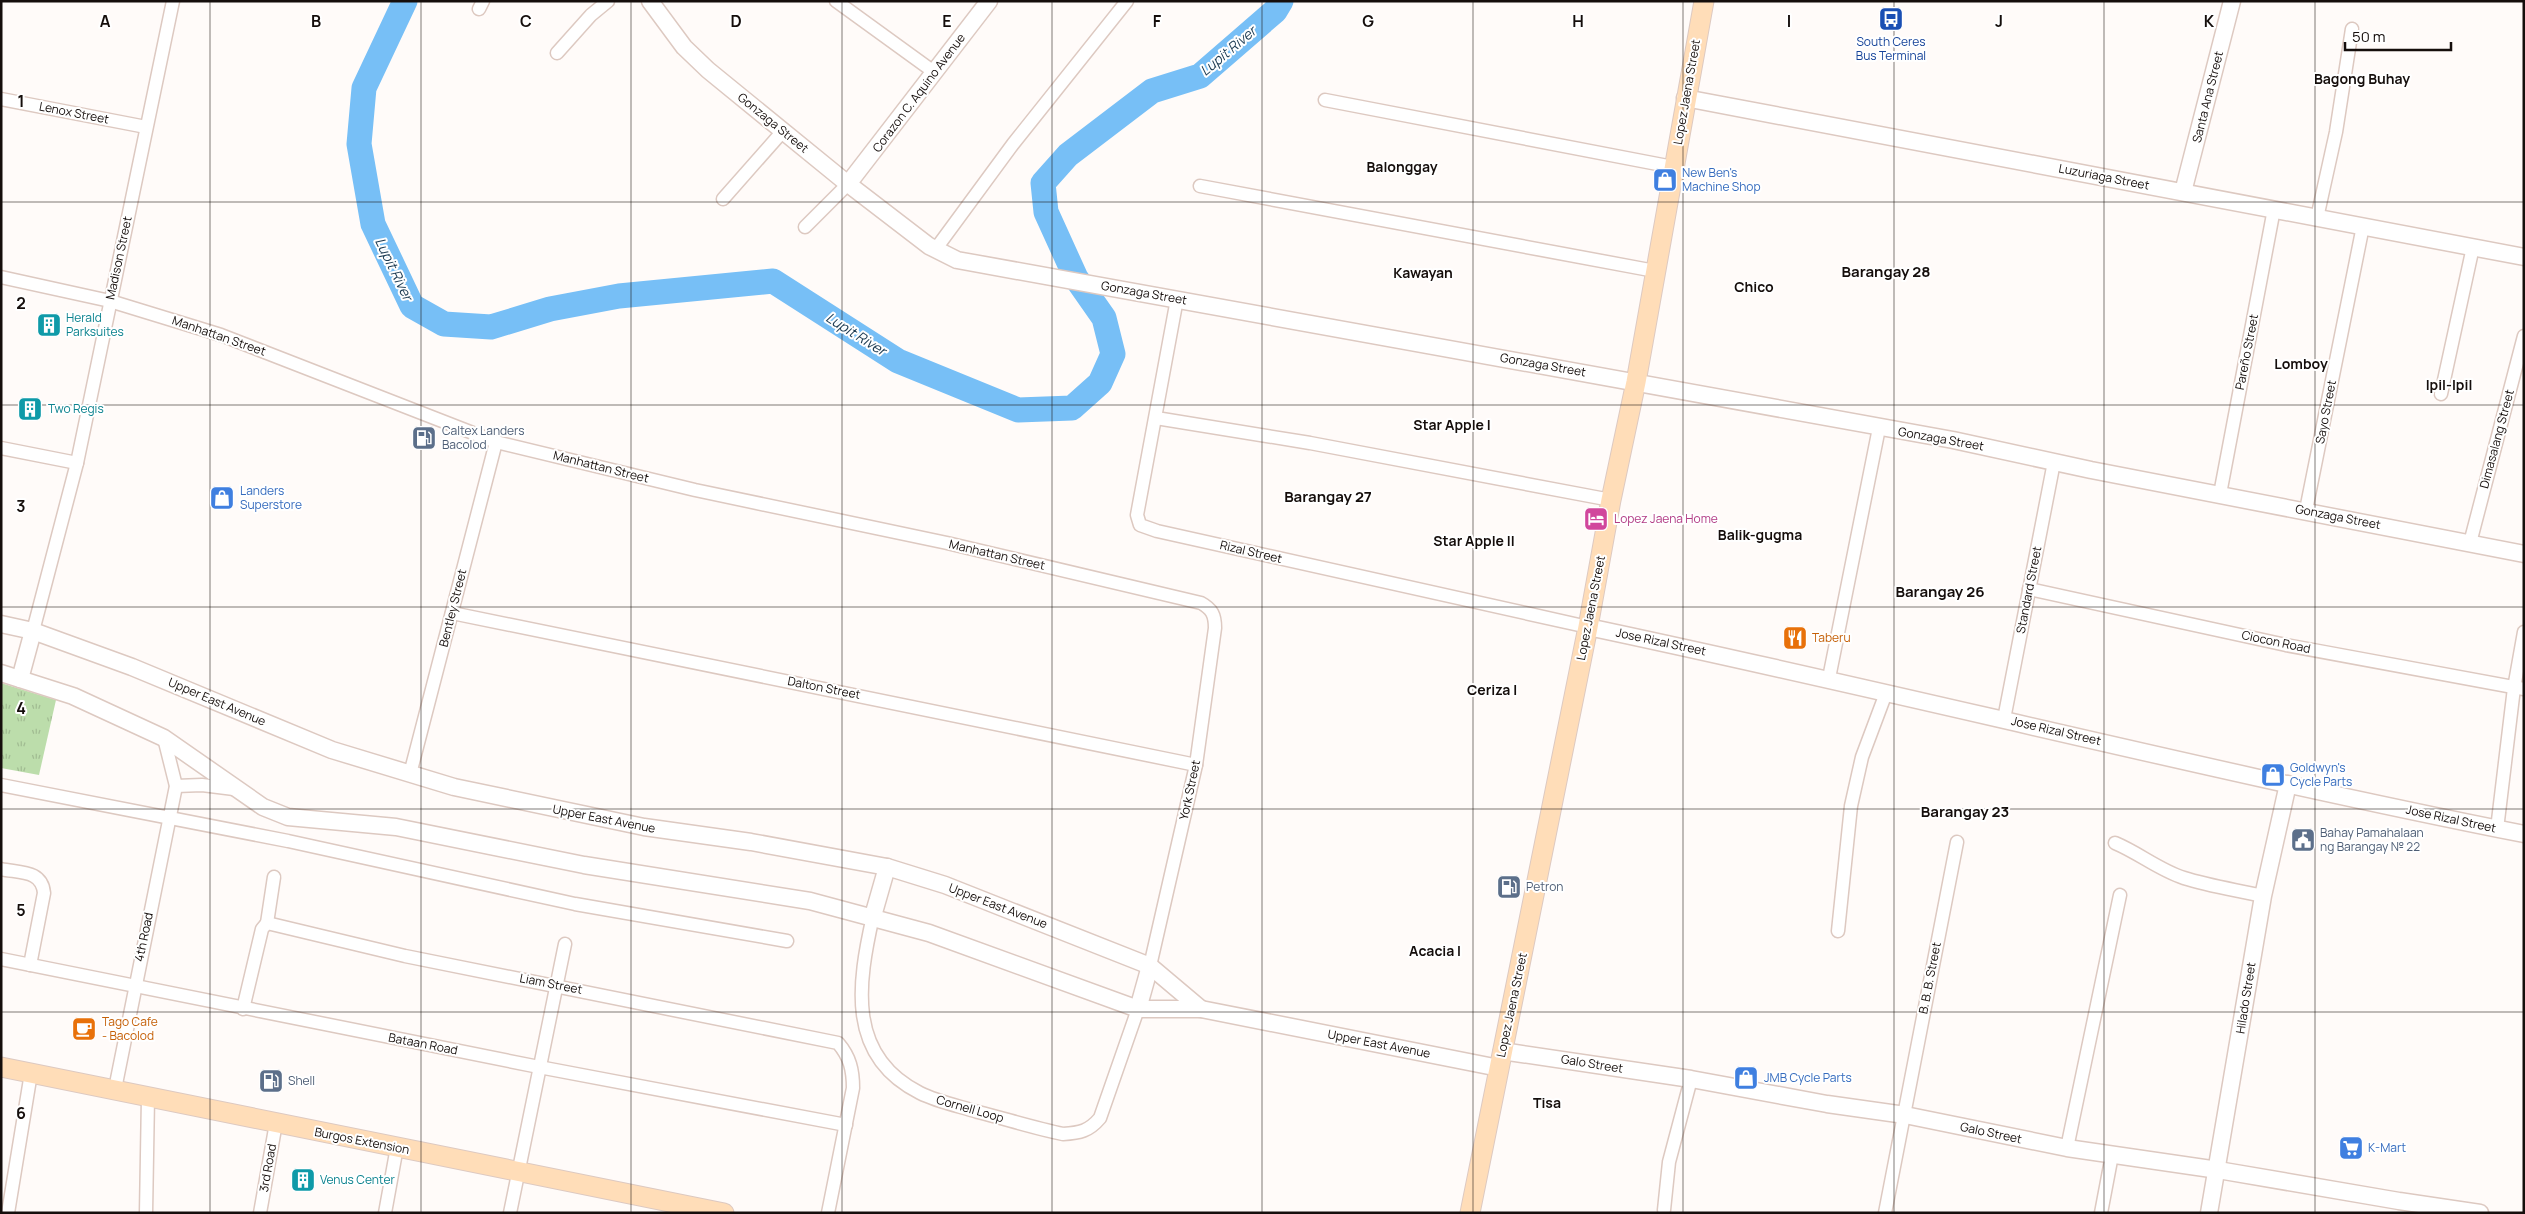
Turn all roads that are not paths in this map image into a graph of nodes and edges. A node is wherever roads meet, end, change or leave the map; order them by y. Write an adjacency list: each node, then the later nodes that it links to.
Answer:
1 (173, 1): 15 (street, Madison Street)
2 (608, 1): 10 (street)
3 (650, 1): 16 (street, Gonzaga Street)
4 (836, 1): 11 (street)
5 (989, 1): 11 (street, Corazon C. Aquino Avenue)
6 (1127, 1): 27 (street)
7 (1704, 1): 12 (main road, Lopez Jaena Street)
8 (2232, 1): 20 (street, Santa Ana Street)
9 (2352, 29): 23 (street)
10 (557, 53)
11 (934, 72): 18 (street, Corazon C. Aquino Avenue)
12 (1685, 98): 17 (main road, Lopez Jaena Street); 20 (street, Luzuriaga Street)
13 (1, 99): 15 (street, Lenox Street)
14 (1325, 100): 17 (street)
15 (146, 128): 32 (street, Madison Street)
16 (783, 131): 18 (street, Gonzaga Street); 21 (street)
17 (1673, 167): 29 (main road, Lopez Jaena Street)
18 (848, 184): 25 (street); 27 (street, Gonzaga Street)
19 (1200, 186): 29 (street)
20 (2183, 192): 22 (street, Luzuriaga Street)
21 (723, 199)
22 (2274, 209): 23 (street, Luzuriaga Street); 42 (street, Pareño Street)
23 (2317, 218): 24 (street, Luzuriaga Street)
24 (2363, 226): 26 (street, Luzuriaga Street); 44 (street, Sayo Street)
25 (805, 227)
26 (2473, 247): 28 (street, Luzuriaga Street); 35 (street)
27 (935, 250): 31 (street, Gonzaga Street)
28 (2524, 256)
29 (1655, 271): 34 (main road, Lopez Jaena Street)
30 (1, 277): 32 (street, Manhattan Street)
31 (1177, 299): 34 (street, Gonzaga Street); 36 (street, Rizal Street)
32 (110, 302): 38 (street, Manhattan Street); 41 (street, Madison Street)
33 (2524, 336): 45 (street, Dimasalang Street)
34 (1636, 382): 37 (street, Gonzaga Street); 43 (main road, Lopez Jaena Street)
35 (2441, 394)
36 (1156, 418): 43 (street); 51 (street, Rizal Street)
37 (1879, 428): 40 (street, Gonzaga Street); 55 (street)
38 (496, 442): 48 (street, Bentley Street); 49 (street, Manhattan Street)
39 (1, 448): 41 (street)
40 (2054, 462): 42 (street, Gonzaga Street); 47 (street, Standard Street)
41 (77, 463): 52 (street, Madison Street)
42 (2220, 494): 44 (street, Gonzaga Street)
43 (1611, 500): 51 (main road, Lopez Jaena Street)
44 (2306, 510): 45 (street, Gonzaga Street)
45 (2470, 543): 46 (street, Gonzaga Street)
46 (2524, 554)
47 (2029, 589): 57 (street, Ciocon Road); 59 (street, Standard Street)
48 (452, 613): 61 (street, Dalton Street); 62 (street, Bentley Street)
49 (1213, 613): 61 (street, York Street)
50 (1, 624): 52 (street, Upper East Avenue)
51 (1588, 627): 55 (street, Jose Rizal Street); 90 (main road, Lopez Jaena Street)
52 (33, 631): 56 (street); 62 (street, Upper East Avenue)
53 (2524, 632): 57 (street)
54 (1, 673): 56 (street, Upper East Avenue)
55 (1829, 678): 58 (street, Jose Rizal Street)
56 (20, 679): 60 (street, Upper East Avenue)
57 (2519, 689): 68 (street)
58 (1886, 693): 59 (street, Jose Rizal Street); 79 (street)
59 (2004, 719): 63 (street, Jose Rizal Street)
60 (164, 738): 65 (street, 4th Road); 66 (street, Upper East Avenue)
61 (1196, 765): 84 (street, York Street)
62 (410, 774): 72 (street, Upper East Avenue)
63 (2288, 784): 68 (street, Jose Rizal Street); 76 (street, Hilado Street)
64 (1, 785): 67 (street)
65 (176, 786): 66 (street); 67 (street, 4th Road)
66 (234, 789): 77 (street, Upper East Avenue)
67 (169, 818): 80 (street); 86 (street, 4th Road)
68 (2497, 829): 69 (street, Jose Rizal Street)
69 (2524, 834)
70 (1957, 842): 97 (street, B. B. B. Street)
71 (2115, 844): 76 (street)
72 (887, 867): 77 (street); 84 (street, Upper East Avenue)
73 (1, 869): 83 (street)
74 (274, 877): 78 (street)
75 (2120, 895): 101 (street)
76 (2263, 896): 103 (street, Hilado Street)
77 (873, 916): 88 (street, Upper East Avenue); 88 (street, Cornell Loop)
78 (267, 923): 85 (street, Liam Street); 87 (street)
79 (1838, 931)
80 (786, 941)
81 (565, 944): 85 (street)
82 (1, 959): 83 (street, Bataan Road)
83 (30, 965): 86 (street, Bataan Road)
84 (1150, 966): 88 (street); 89 (street, Upper East Avenue)
85 (556, 985): 92 (street); 99 (street, Liam Street)
86 (134, 986): 87 (street, Bataan Road); 95 (street, 4th Road)
87 (243, 1009): 92 (street, Bataan Road)
88 (1138, 1009): 89 (street, Upper East Avenue)
89 (1201, 1009): 90 (street, Upper East Avenue)
90 (1500, 1060): 94 (street, Galo Street); 114 (main road, Lopez Jaena Street)
91 (1, 1067): 93 (main road, Burgos Extension)
92 (539, 1067): 99 (street, Bataan Road); 104 (street)
93 (31, 1073): 95 (main road, Burgos Extension); 107 (street)
94 (1691, 1079): 97 (street, Galo Street); 106 (street)
95 (115, 1089): 96 (main road, Burgos Extension)
96 (148, 1097): 98 (main road, Burgos Extension); 108 (street)
97 (1905, 1115): 101 (street, Galo Street); 115 (street, B. B. B. Street)
98 (276, 1123): 100 (main road, Burgos Extension); 109 (street, 3rd Road)
99 (846, 1126): 113 (street)
100 (397, 1148): 104 (main road, Burgos Extension); 110 (street)
101 (2067, 1148): 102 (street, Galo Street)
102 (2112, 1155): 103 (street, Galo Street); 116 (street)
103 (2218, 1170): 105 (street, Galo Street); 117 (street, Hilado Street)
104 (518, 1171): 111 (street); 112 (main road, Burgos Extension)
105 (2398, 1207): 118 (street, Galo Street)
106 (1664, 1210)
107 (8, 1213)
108 (146, 1213)
109 (260, 1213)
110 (385, 1213)
111 (510, 1213)
112 (724, 1213)
113 (828, 1213)
114 (1470, 1213)
115 (1885, 1213)
116 (2101, 1213)
117 (2209, 1213)
118 (2480, 1213)

